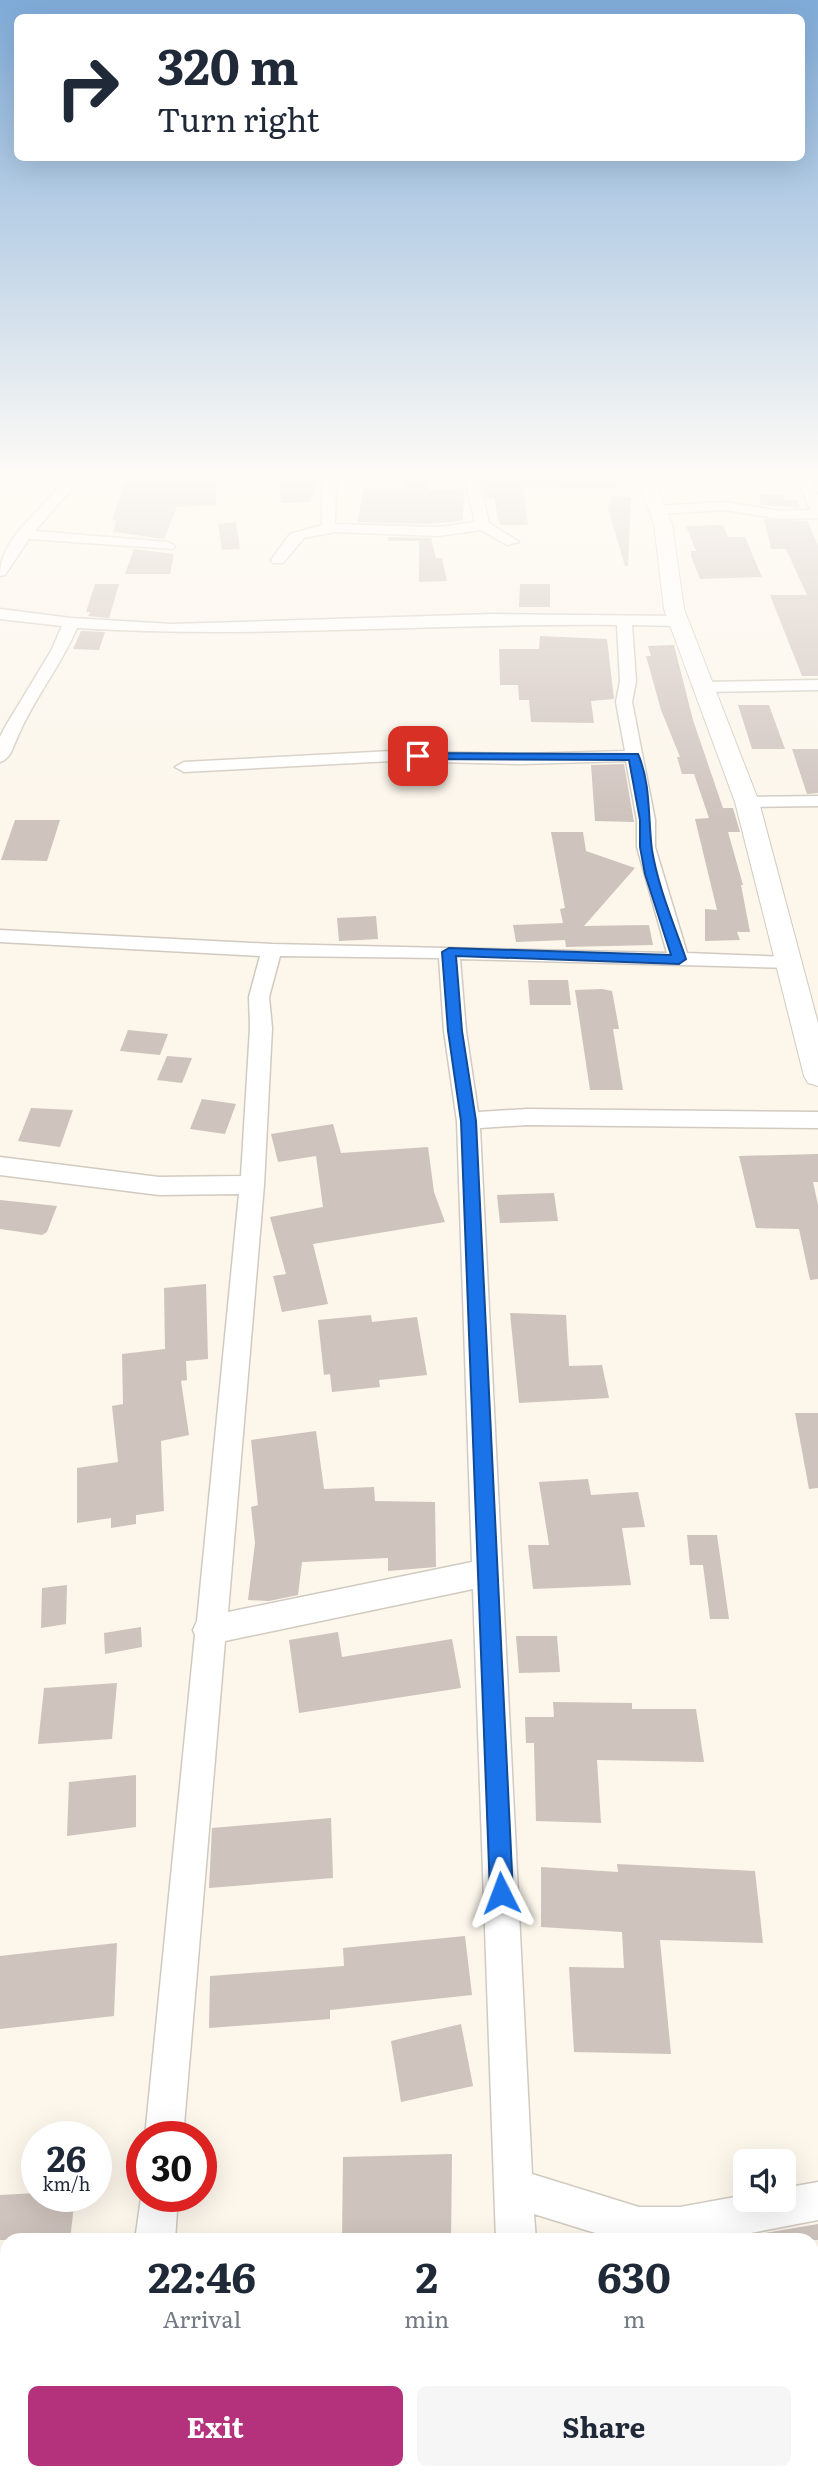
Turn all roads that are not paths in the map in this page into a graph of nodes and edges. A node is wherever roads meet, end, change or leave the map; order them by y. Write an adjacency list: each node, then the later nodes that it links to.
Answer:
1 (672, 587): 4 (street)
2 (0, 614): 5 (street)
3 (624, 621): 4 (street); 5 (street); 8 (street)
4 (678, 621): 7 (street)
5 (71, 623): 9 (street)
6 (818, 685): 7 (street)
7 (701, 687): 12 (street)
8 (634, 756): 10 (street); 16 (street)
9 (0, 757)
10 (184, 766)
11 (818, 801): 12 (street)
12 (747, 802): 17 (street)
13 (0, 936): 14 (street)
14 (272, 950): 15 (street); 22 (street)
15 (449, 952): 16 (street); 20 (street)
16 (679, 959): 17 (street)
17 (787, 963): 18 (street)
18 (818, 1076)
19 (818, 1120): 20 (street)
20 (468, 1121): 23 (street)
21 (0, 1166): 22 (street)
22 (252, 1185): 24 (street)
23 (488, 1572): 24 (street); 26 (street)
24 (208, 1630): 25 (street)
25 (165, 2121)
26 (514, 2188): 27 (street); 30 (street)
27 (818, 2201)
28 (158, 2212): 29 (street)
29 (156, 2233)
30 (516, 2233)

